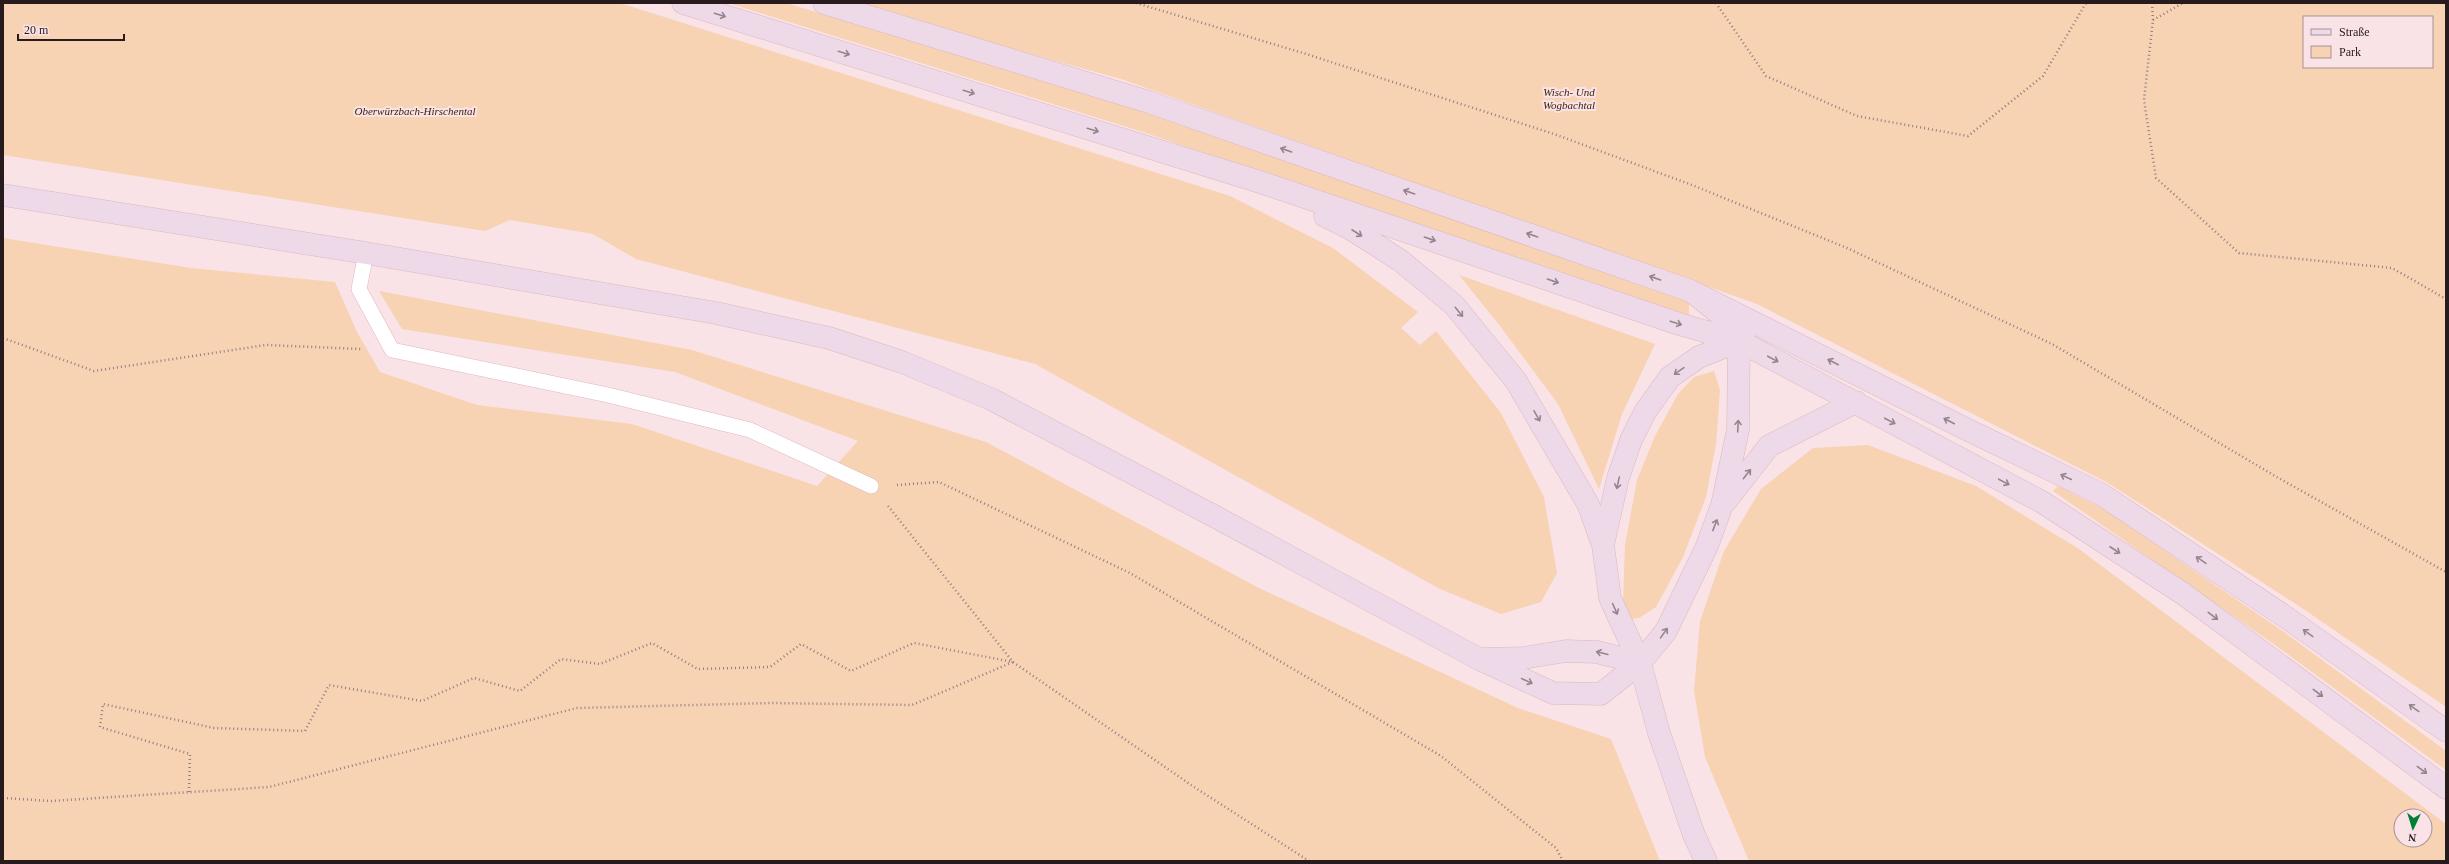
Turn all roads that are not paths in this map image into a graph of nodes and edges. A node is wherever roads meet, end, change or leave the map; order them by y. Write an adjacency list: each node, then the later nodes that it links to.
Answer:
1 (683, 3): 3 (main road, one-way to 3)
2 (824, 3): 6 (main road, one-way to 2)
3 (1260, 182): 8 (main road, one-way to 8); 12 (main road, one-way to 12)
4 (3, 195): 5 (main road)
5 (366, 253): 10 (lane); 13 (main road)
6 (1691, 291): 7 (main road); 8 (main road)
7 (1784, 337): 8 (main road); 15 (main road, one-way to 7)
8 (1738, 341): 9 (main road, one-way to 9); 11 (main road, one-way to 8); 12 (main road, one-way to 12)
9 (1856, 402): 11 (main road, one-way to 9); 16 (main road, one-way to 16)
10 (870, 486)
11 (1722, 505): 14 (main road, one-way to 11)
12 (1603, 545): 14 (main road, one-way to 14)
13 (1479, 659): 14 (main road, one-way to 13); 14 (main road, one-way to 14)
14 (1640, 663): 17 (main road)
15 (2446, 731)
16 (2446, 788)
17 (1706, 861)

